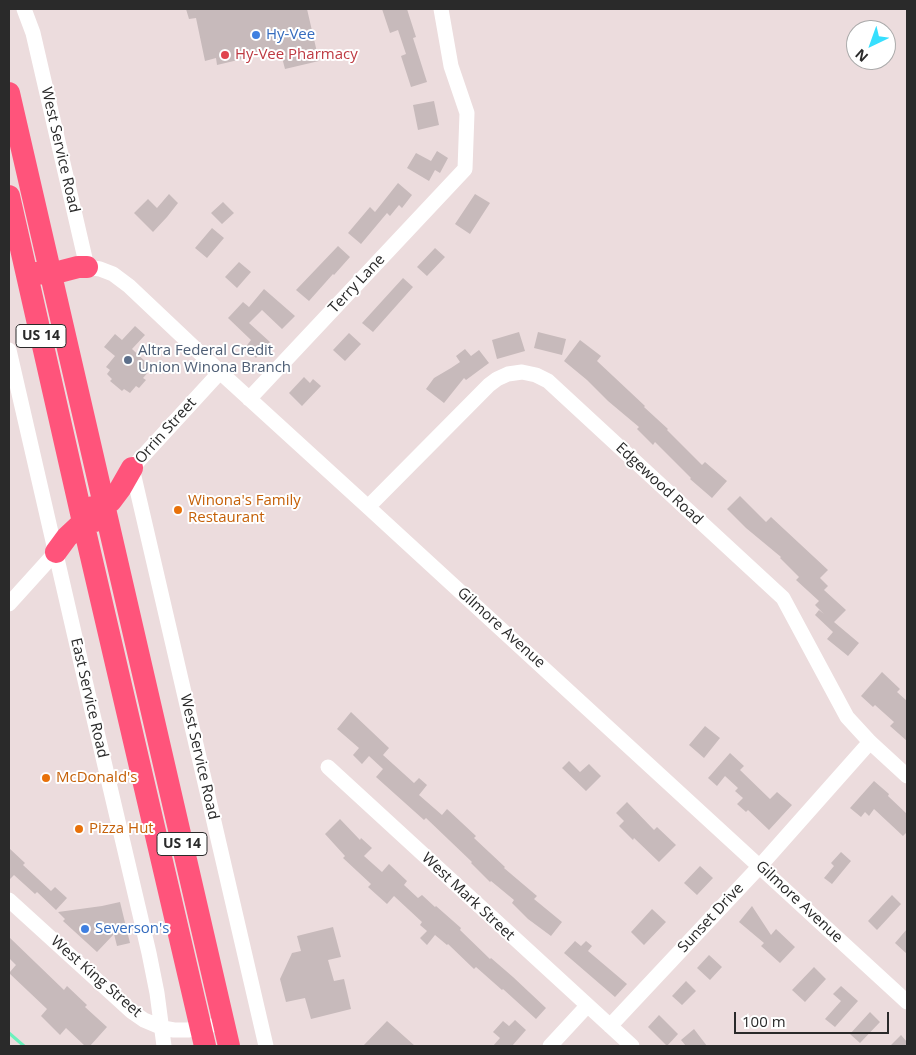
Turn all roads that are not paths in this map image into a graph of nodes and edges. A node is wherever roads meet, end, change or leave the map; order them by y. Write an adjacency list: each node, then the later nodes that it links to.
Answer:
1 (24, 9): 4 (street, West Service Road)
2 (34, 9): 4 (street, West Service Road)
3 (441, 9): 16 (street, Terry Lane)
4 (34, 33): 9 (street, West Service Road)
5 (9, 93): 7 (highway, US 14)
6 (9, 196): 8 (highway, US 14)
7 (45, 250): 9 (highway); 10 (highway, US 14)
8 (24, 263): 10 (highway); 11 (highway, US 14)
9 (87, 267): 10 (highway); 14 (street, Gilmore Avenue)
10 (51, 274): 12 (highway, US 14)
11 (29, 286): 12 (highway); 19 (highway, US 14)
12 (58, 307): 17 (highway, US 14)
13 (9, 350): 15 (street, East Service Road)
14 (220, 372): 16 (street, Gilmore Avenue); 18 (street, Orrin Street)
15 (11, 373): 24 (street, East Service Road)
16 (249, 399): 21 (street, Gilmore Avenue)
17 (96, 468): 18 (highway); 20 (highway, US 14)
18 (132, 468): 20 (highway); 42 (street, West Service Road)
19 (75, 487): 20 (highway); 22 (highway, US 14)
20 (104, 506): 23 (highway, US 14)
21 (368, 507): 27 (street, Edgewood Road); 32 (street, Gilmore Avenue)
22 (83, 522): 23 (highway); 24 (highway); 25 (highway, US 14)
23 (112, 540): 31 (highway, US 14)
24 (56, 552): 25 (highway); 26 (street); 38 (street, East Service Road)
25 (94, 568): 30 (highway, US 14)
26 (9, 603)
27 (870, 742): 29 (street, Edgewood Road); 32 (street, Sunset Drive)
28 (328, 767): 35 (street, West Mark Street)
29 (907, 776)
30 (150, 808): 31 (highway); 39 (highway, US 14)
31 (178, 828): 36 (highway, US 14)
32 (760, 866): 34 (street, Gilmore Avenue); 37 (street, Sunset Drive)
33 (9, 900): 38 (street, West King Street)
34 (907, 1002)
35 (587, 1006): 37 (street, West Mark Street); 43 (street)
36 (223, 1023): 39 (street, West King Street); 41 (highway)
37 (610, 1026): 44 (street, West Mark Street)
38 (163, 1028): 39 (street, West King Street); 40 (street, East Service Road)
39 (203, 1037)
40 (164, 1046)
41 (229, 1046)
42 (266, 1046)
43 (550, 1046)
44 (632, 1046)

